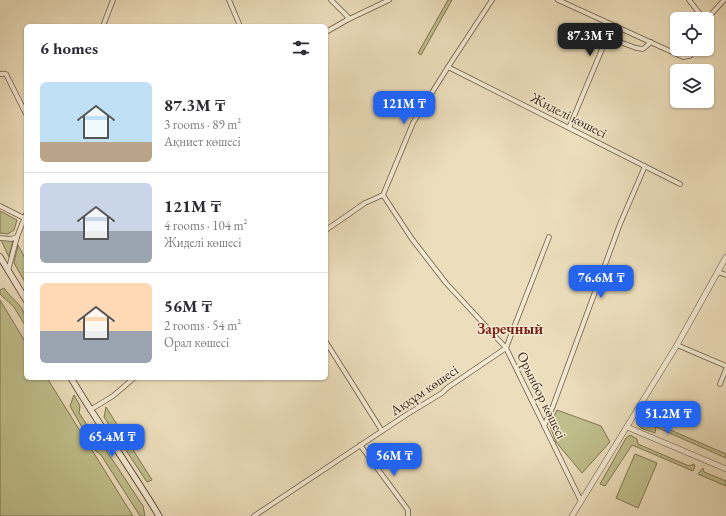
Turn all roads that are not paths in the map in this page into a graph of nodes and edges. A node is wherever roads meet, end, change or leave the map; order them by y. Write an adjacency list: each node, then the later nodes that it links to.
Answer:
1 (113, 0): 12 (street)
2 (229, 0): 13 (street)
3 (331, 0): 11 (street)
4 (389, 0): 11 (street)
5 (492, 0): 17 (street)
6 (558, 0): 15 (street)
7 (689, 0): 9 (street)
8 (724, 0): 10 (street)
9 (700, 12)
10 (713, 12)
11 (347, 20): 14 (street)
12 (104, 24)
13 (239, 24)
14 (328, 31)
15 (651, 42): 16 (street); 20 (street)
16 (670, 51)
17 (448, 67): 20 (street, Жиделі көшесі); 23 (street)
18 (0, 74): 19 (street)
19 (24, 110)
20 (569, 128): 21 (street, Жиделі көшесі)
21 (645, 166): 22 (street, Жиделі көшесі); 46 (street)
22 (680, 184)
23 (383, 195): 27 (street); 39 (street, Орынбор көшесі)
24 (0, 206): 25 (street)
25 (24, 216)
26 (24, 219): 28 (street)
27 (328, 229)
28 (17, 237): 30 (street); 33 (street)
29 (549, 237): 39 (street)
30 (0, 238)
31 (0, 257): 33 (main road)
32 (726, 257): 34 (street)
33 (8, 271): 36 (main road)
34 (718, 272): 35 (street); 38 (street)
35 (726, 275)
36 (24, 297)
37 (328, 345): 48 (street)
38 (677, 345): 40 (street); 47 (street)
39 (506, 348): 46 (street, Орынбор көшесі); 48 (street, Аққұм көшесі)
40 (726, 366)
41 (726, 369): 44 (street)
42 (72, 380): 45 (main road)
43 (132, 380): 45 (street)
44 (720, 384)
45 (90, 410): 52 (main road)
46 (544, 426): 51 (street, Орынбор көшесі)
47 (627, 427): 50 (street); 51 (street)
48 (382, 431): 49 (street, Аққұм көшесі)
49 (360, 445): 53 (street, Аққұм көшесі); 54 (street)
50 (726, 469)
51 (581, 501): 55 (street)
52 (159, 516)
53 (254, 516)
54 (408, 516)
55 (572, 516)

